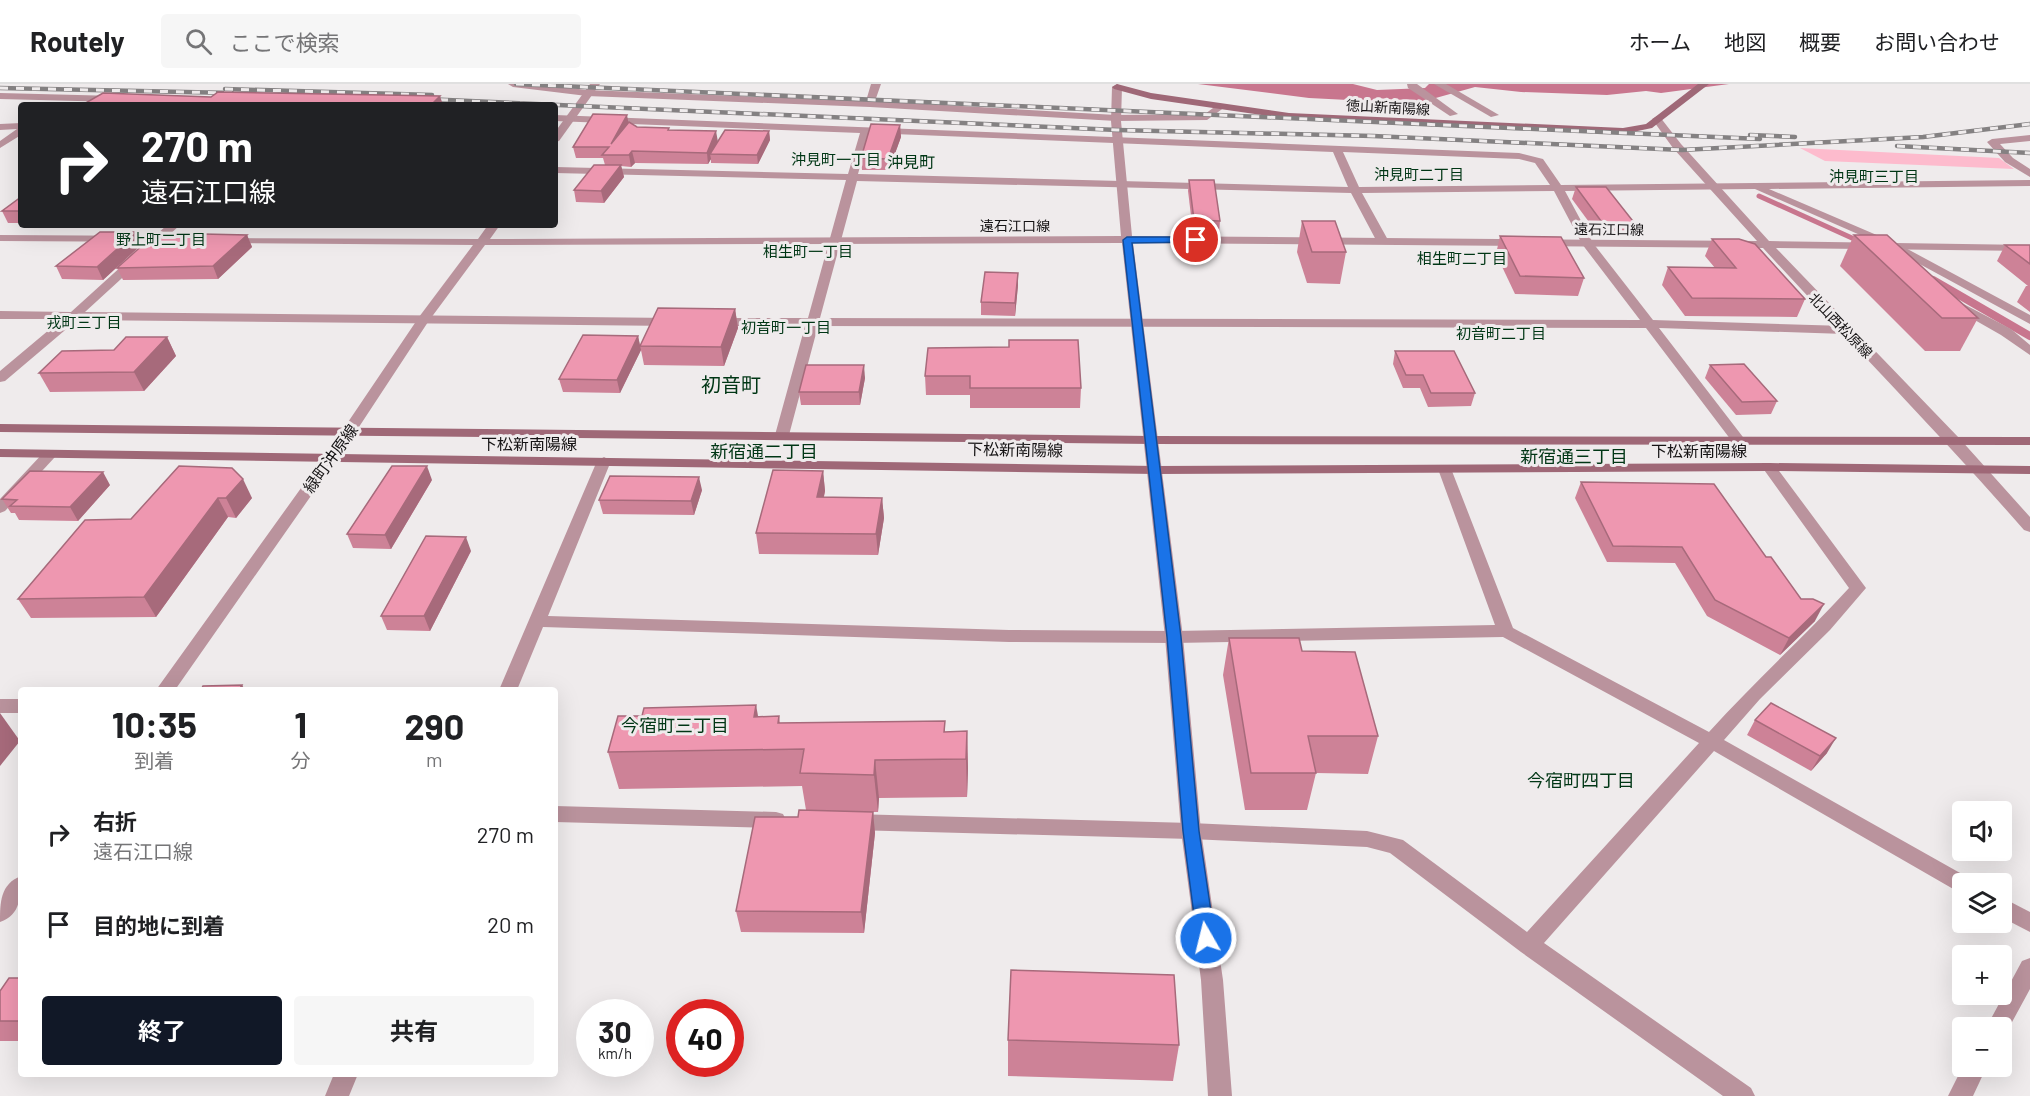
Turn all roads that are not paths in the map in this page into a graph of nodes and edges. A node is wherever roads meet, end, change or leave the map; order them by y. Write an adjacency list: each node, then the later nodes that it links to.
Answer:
1 (513, 84): 8 (street)
2 (595, 84): 8 (street)
3 (876, 84): 13 (street)
4 (1439, 84): 16 (street)
5 (1704, 84): 19 (main road, 徳山新南陽線)
6 (1411, 85): 15 (street)
7 (1113, 86): 14 (main road, 徳山新南陽線); 15 (main road, 徳山新南陽線); 18 (street)
8 (587, 93): 13 (street); 20 (street)
9 (0, 96): 10 (street)
10 (73, 98): 11 (street); 12 (street)
11 (130, 100)
12 (67, 102)
13 (870, 104): 18 (street)
14 (1220, 108): 18 (street); 19 (main road, 徳山新南陽線)
15 (1453, 114): 16 (main road, 徳山新南陽線)
16 (1494, 115): 21 (main road, 徳山新南陽線)
17 (558, 118): 20 (street)
18 (1116, 118): 29 (street)
19 (1657, 118): 22 (main road); 38 (street, 北山西松原線)
20 (568, 119): 25 (street); 27 (street)
21 (1601, 119)
22 (1625, 120)
23 (18, 126): 24 (street)
24 (0, 127)
25 (865, 131): 29 (street); 35 (street)
26 (18, 133): 30 (street)
27 (558, 134)
28 (2030, 138): 34 (street)
29 (1118, 140): 32 (street); 37 (street)
30 (0, 145): 31 (street)
31 (18, 146)
32 (1337, 150): 39 (street); 41 (street)
33 (558, 170): 35 (street)
34 (2030, 174)
35 (852, 177): 37 (street); 48 (street)
36 (2030, 183): 40 (street)
37 (1122, 185): 41 (street); 49 (street)
38 (1716, 187): 39 (street); 40 (street); 53 (street, 北山西松原線)
39 (1558, 188): 41 (street); 52 (street)
40 (1757, 188): 55 (street)
41 (1355, 190): 50 (street)
42 (171, 228): 45 (street)
43 (492, 228): 51 (street, 緑町沖原線)
44 (0, 238): 45 (street)
45 (158, 239): 46 (street); 60 (street)
46 (182, 239)
47 (218, 240): 51 (street, 遠石江口線)
48 (835, 240): 49 (street, 遠石江口線); 51 (street, 遠石江口線); 63 (street)
49 (1127, 240): 50 (street, 遠石江口線); 64 (street)
50 (1382, 240): 52 (street, 遠石江口線)
51 (481, 242): 61 (street, 緑町沖原線)
52 (1588, 244): 53 (street, 遠石江口線); 65 (street)
53 (1767, 246): 54 (street, 遠石江口線); 66 (street, 北山西松原線)
54 (1854, 246): 55 (street, 遠石江口線); 57 (street)
55 (1890, 247): 56 (street, 遠石江口線); 62 (street)
56 (2030, 248)
57 (1874, 258)
58 (1945, 298): 67 (street)
59 (0, 315): 60 (street)
60 (75, 315): 61 (street); 68 (street)
61 (423, 320): 63 (street); 70 (street, 緑町沖原線)
62 (2030, 320)
63 (812, 321): 64 (street); 71 (street)
64 (1137, 324): 65 (street); 72 (street)
65 (1651, 324): 66 (street); 73 (street)
66 (1845, 330): 75 (street, 北山西松原線)
67 (2030, 351)
68 (0, 378)
69 (0, 428): 70 (main road, 下松新南陽線)
70 (348, 433): 71 (main road, 下松新南陽線); 78 (street, 緑町沖原線)
71 (782, 435): 72 (main road, 下松新南陽線)
72 (1152, 440): 73 (main road, 下松新南陽線); 82 (street)
73 (1739, 441): 75 (main road, 下松新南陽線)
74 (2030, 441): 75 (main road, 下松新南陽線)
75 (1955, 442): 83 (street, 北山西松原線)
76 (0, 453): 77 (main road, 下松新南陽線)
77 (50, 454): 78 (main road, 下松新南陽線); 85 (street)
78 (328, 460): 79 (main road, 下松新南陽線); 90 (street, 緑町沖原線)
79 (604, 461): 82 (main road, 下松新南陽線); 87 (street)
80 (1769, 468): 81 (main road, 下松新南陽線); 83 (main road, 下松新南陽線); 94 (street)
81 (1445, 469): 82 (main road, 下松新南陽線); 88 (street)
82 (1155, 470): 89 (street)
83 (1980, 470): 84 (main road, 下松新南陽線); 86 (street, 北山西松原線)
84 (2030, 470)
85 (0, 508)
86 (2030, 527)
87 (535, 621): 89 (street); 91 (street)
88 (1506, 631): 89 (street); 94 (street)
89 (1174, 637): 98 (street)
90 (167, 687)
91 (509, 687)
92 (0, 706): 93 (street)
93 (18, 706)
94 (1711, 741): 99 (street); 104 (street)
95 (558, 814): 96 (street)
96 (791, 821)
97 (838, 822): 98 (street)
98 (1191, 831): 104 (street); 110 (street)
99 (1952, 878)
100 (18, 889): 102 (street)
101 (2012, 912): 103 (street)
102 (0, 913)
103 (2030, 923)
104 (1529, 945): 111 (street)
105 (2030, 968): 106 (street)
106 (2003, 1017)
107 (345, 1077): 109 (street)
108 (1970, 1077): 112 (street)
109 (337, 1096)
110 (1220, 1096)
111 (1743, 1096)
112 (1960, 1096)

